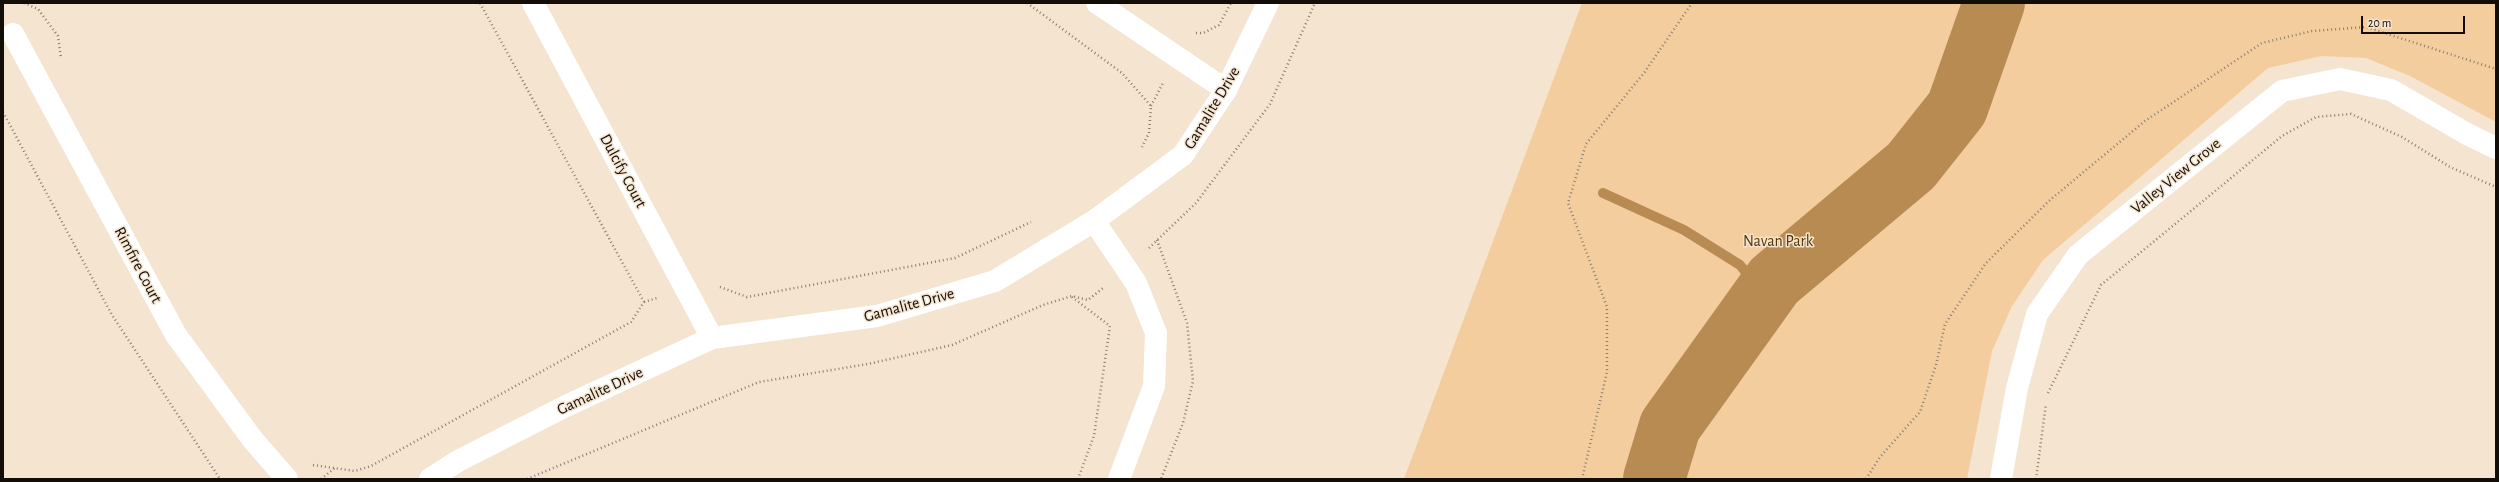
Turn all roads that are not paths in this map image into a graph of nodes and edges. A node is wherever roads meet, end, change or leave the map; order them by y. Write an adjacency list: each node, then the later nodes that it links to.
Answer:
1 (533, 3): 8 (street, Dulcify Court)
2 (1097, 3): 5 (street)
3 (1268, 3): 5 (street, Gamalite Drive)
4 (13, 34): 9 (street, Rimfire Court)
5 (1226, 90): 7 (street, Gamalite Drive)
6 (2496, 148): 12 (street, Valley View Grove)
7 (1094, 221): 8 (street, Gamalite Drive); 11 (street)
8 (712, 338): 10 (street, Gamalite Drive)
9 (287, 479)
10 (430, 479)
11 (1119, 479)
12 (2000, 479)

